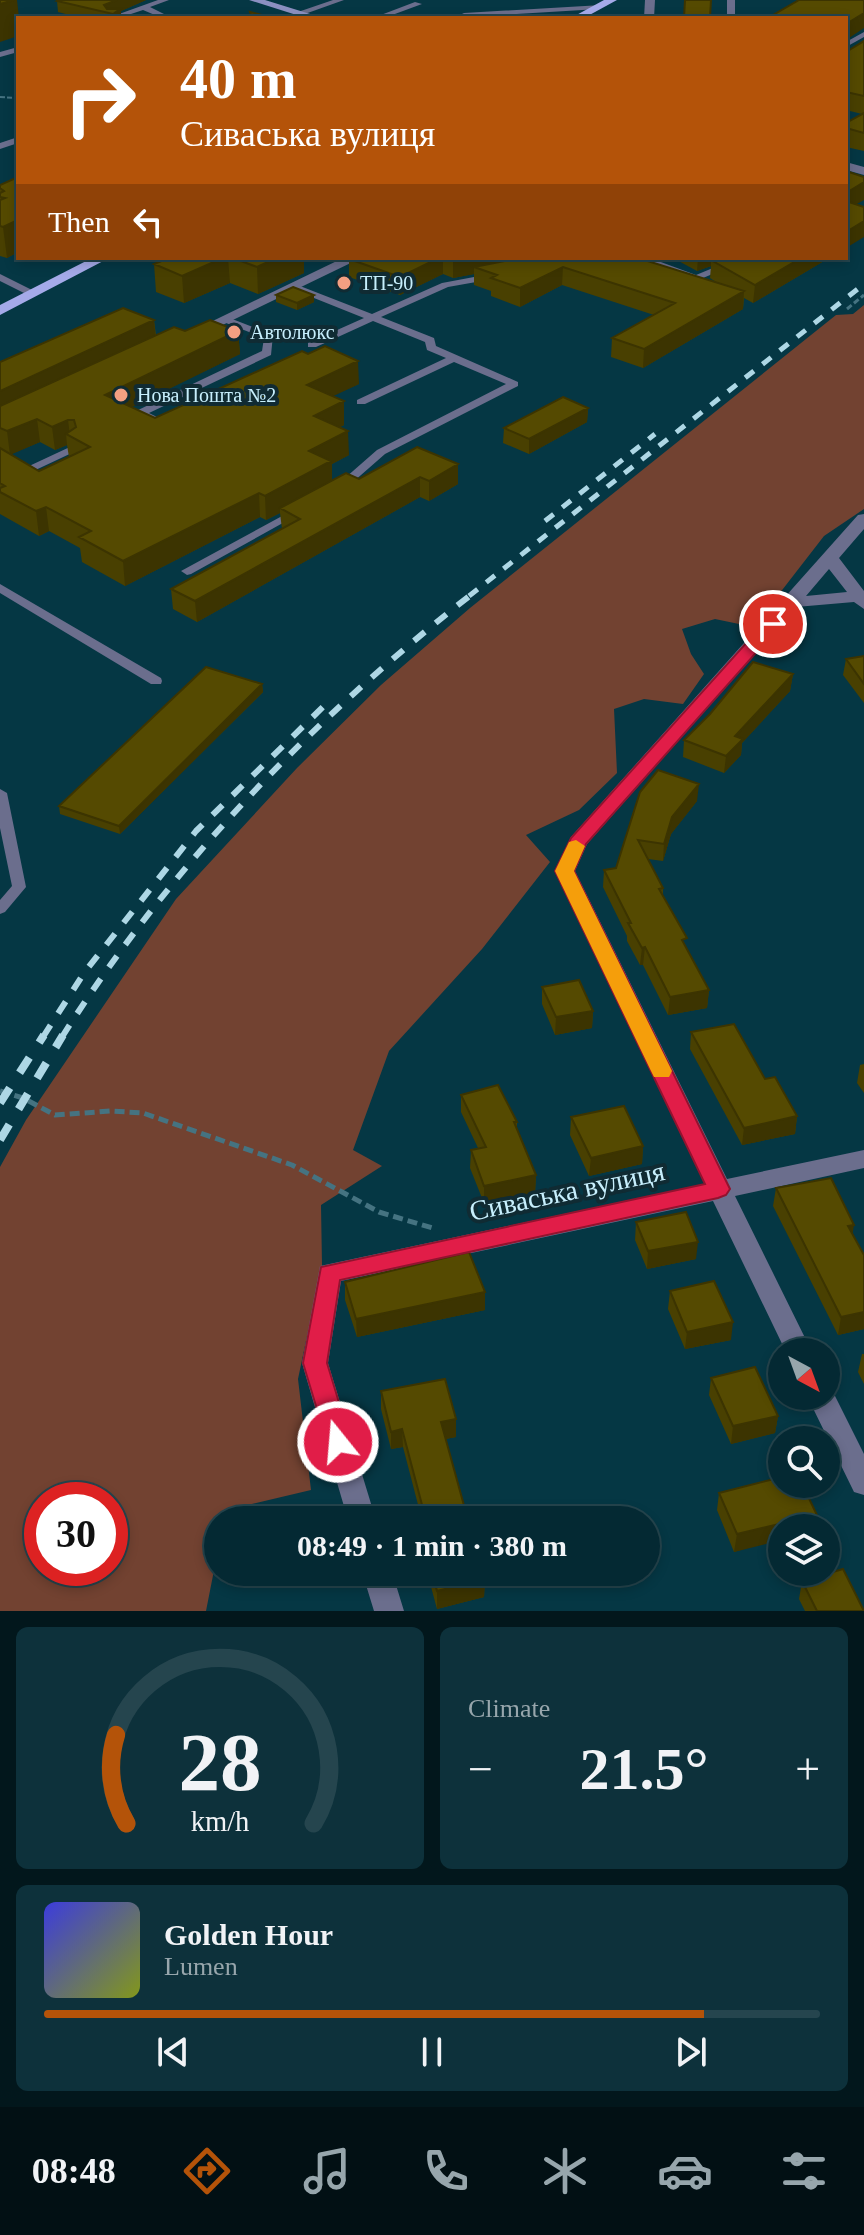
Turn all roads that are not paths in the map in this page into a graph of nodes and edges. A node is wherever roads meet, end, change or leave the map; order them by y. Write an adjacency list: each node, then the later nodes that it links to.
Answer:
1 (165, 0): 6 (lane)
2 (254, 0): 8 (main road)
3 (340, 0): 8 (lane)
4 (612, 0): 7 (main road)
5 (418, 4): 14 (lane)
6 (143, 7): 11 (lane); 12 (lane)
7 (601, 12): 9 (lane)
8 (299, 13): 13 (main road)
9 (497, 13): 10 (lane); 15 (lane)
10 (464, 15)
11 (118, 16)
12 (163, 16)
13 (310, 16)
14 (383, 16)
15 (510, 16)
16 (98, 260): 23 (main road)
17 (350, 260): 22 (street)
18 (646, 260): 19 (lane)
19 (740, 260)
20 (499, 275): 25 (lane)
21 (0, 277): 23 (lane)
22 (293, 287): 25 (lane); 26 (street)
23 (33, 294): 24 (main road)
24 (0, 311)
25 (375, 318): 28 (lane); 29 (lane)
26 (224, 319): 27 (street); 31 (lane)
27 (177, 341)
28 (312, 345)
29 (454, 358): 30 (lane); 34 (lane)
30 (361, 402)
31 (163, 424)
32 (72, 449): 33 (lane)
33 (0, 456)
34 (324, 497)
35 (310, 504): 38 (lane)
36 (864, 519): 37 (street)
37 (831, 559): 40 (street); 41 (street)
38 (187, 571)
39 (0, 588): 42 (lane)
40 (862, 599): 41 (street)
41 (793, 602): 46 (street)
42 (156, 681)
43 (0, 793): 44 (lane)
44 (0, 909)
45 (864, 1159): 46 (street, Сиваська вулиця)
46 (718, 1189): 47 (street); 50 (street, Сиваська вулиця)
47 (792, 1338)
48 (828, 1410): 49 (street)
49 (864, 1483)
50 (358, 1506)
51 (381, 1586): 52 (street)
52 (389, 1611)

